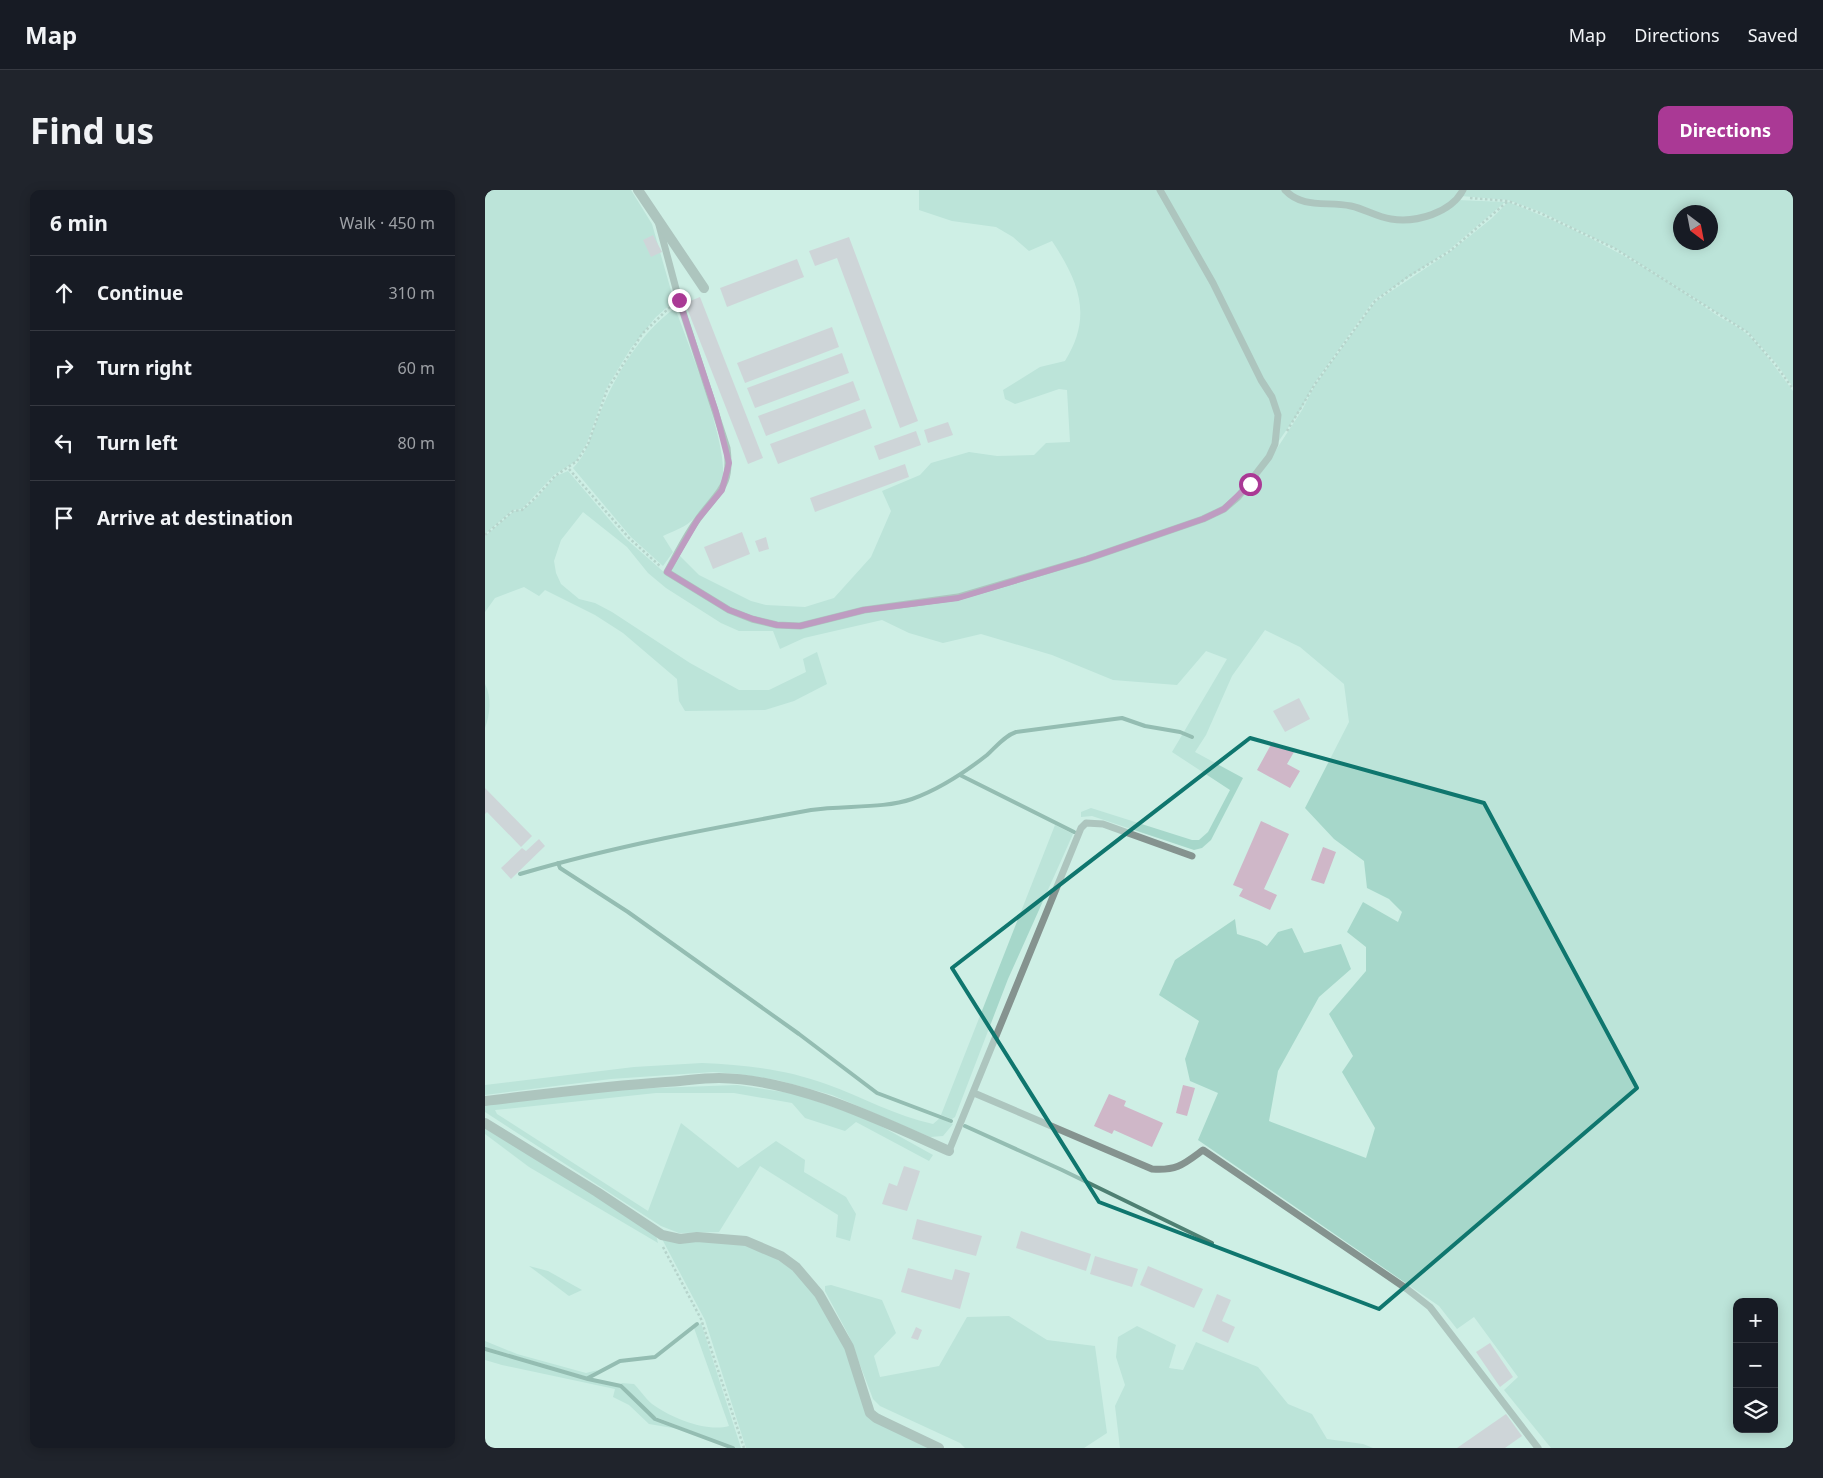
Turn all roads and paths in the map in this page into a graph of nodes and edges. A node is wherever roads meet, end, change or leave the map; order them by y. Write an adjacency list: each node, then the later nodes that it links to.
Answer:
1 (638, 190): 7 (street)
2 (1160, 190): 14 (lane)
3 (1285, 190): 5 (lane)
4 (1463, 190): 5 (lane)
5 (1459, 198): 6 (path)
6 (1507, 201): 10 (path); 11 (path)
7 (657, 217): 8 (street); 9 (lane)
8 (704, 288)
9 (679, 300): 12 (path); 14 (lane)
10 (1793, 389)
11 (1283, 438)
12 (569, 469): 13 (path); 14 (path)
13 (485, 535)
14 (667, 572)
15 (1192, 856): 16 (lane)
16 (974, 1093): 19 (lane); 23 (lane)
17 (485, 1101): 19 (street)
18 (485, 1123): 20 (street)
19 (949, 1150)
20 (655, 1230): 21 (path); 22 (street)
21 (744, 1448)
22 (939, 1448)
23 (1538, 1448)

